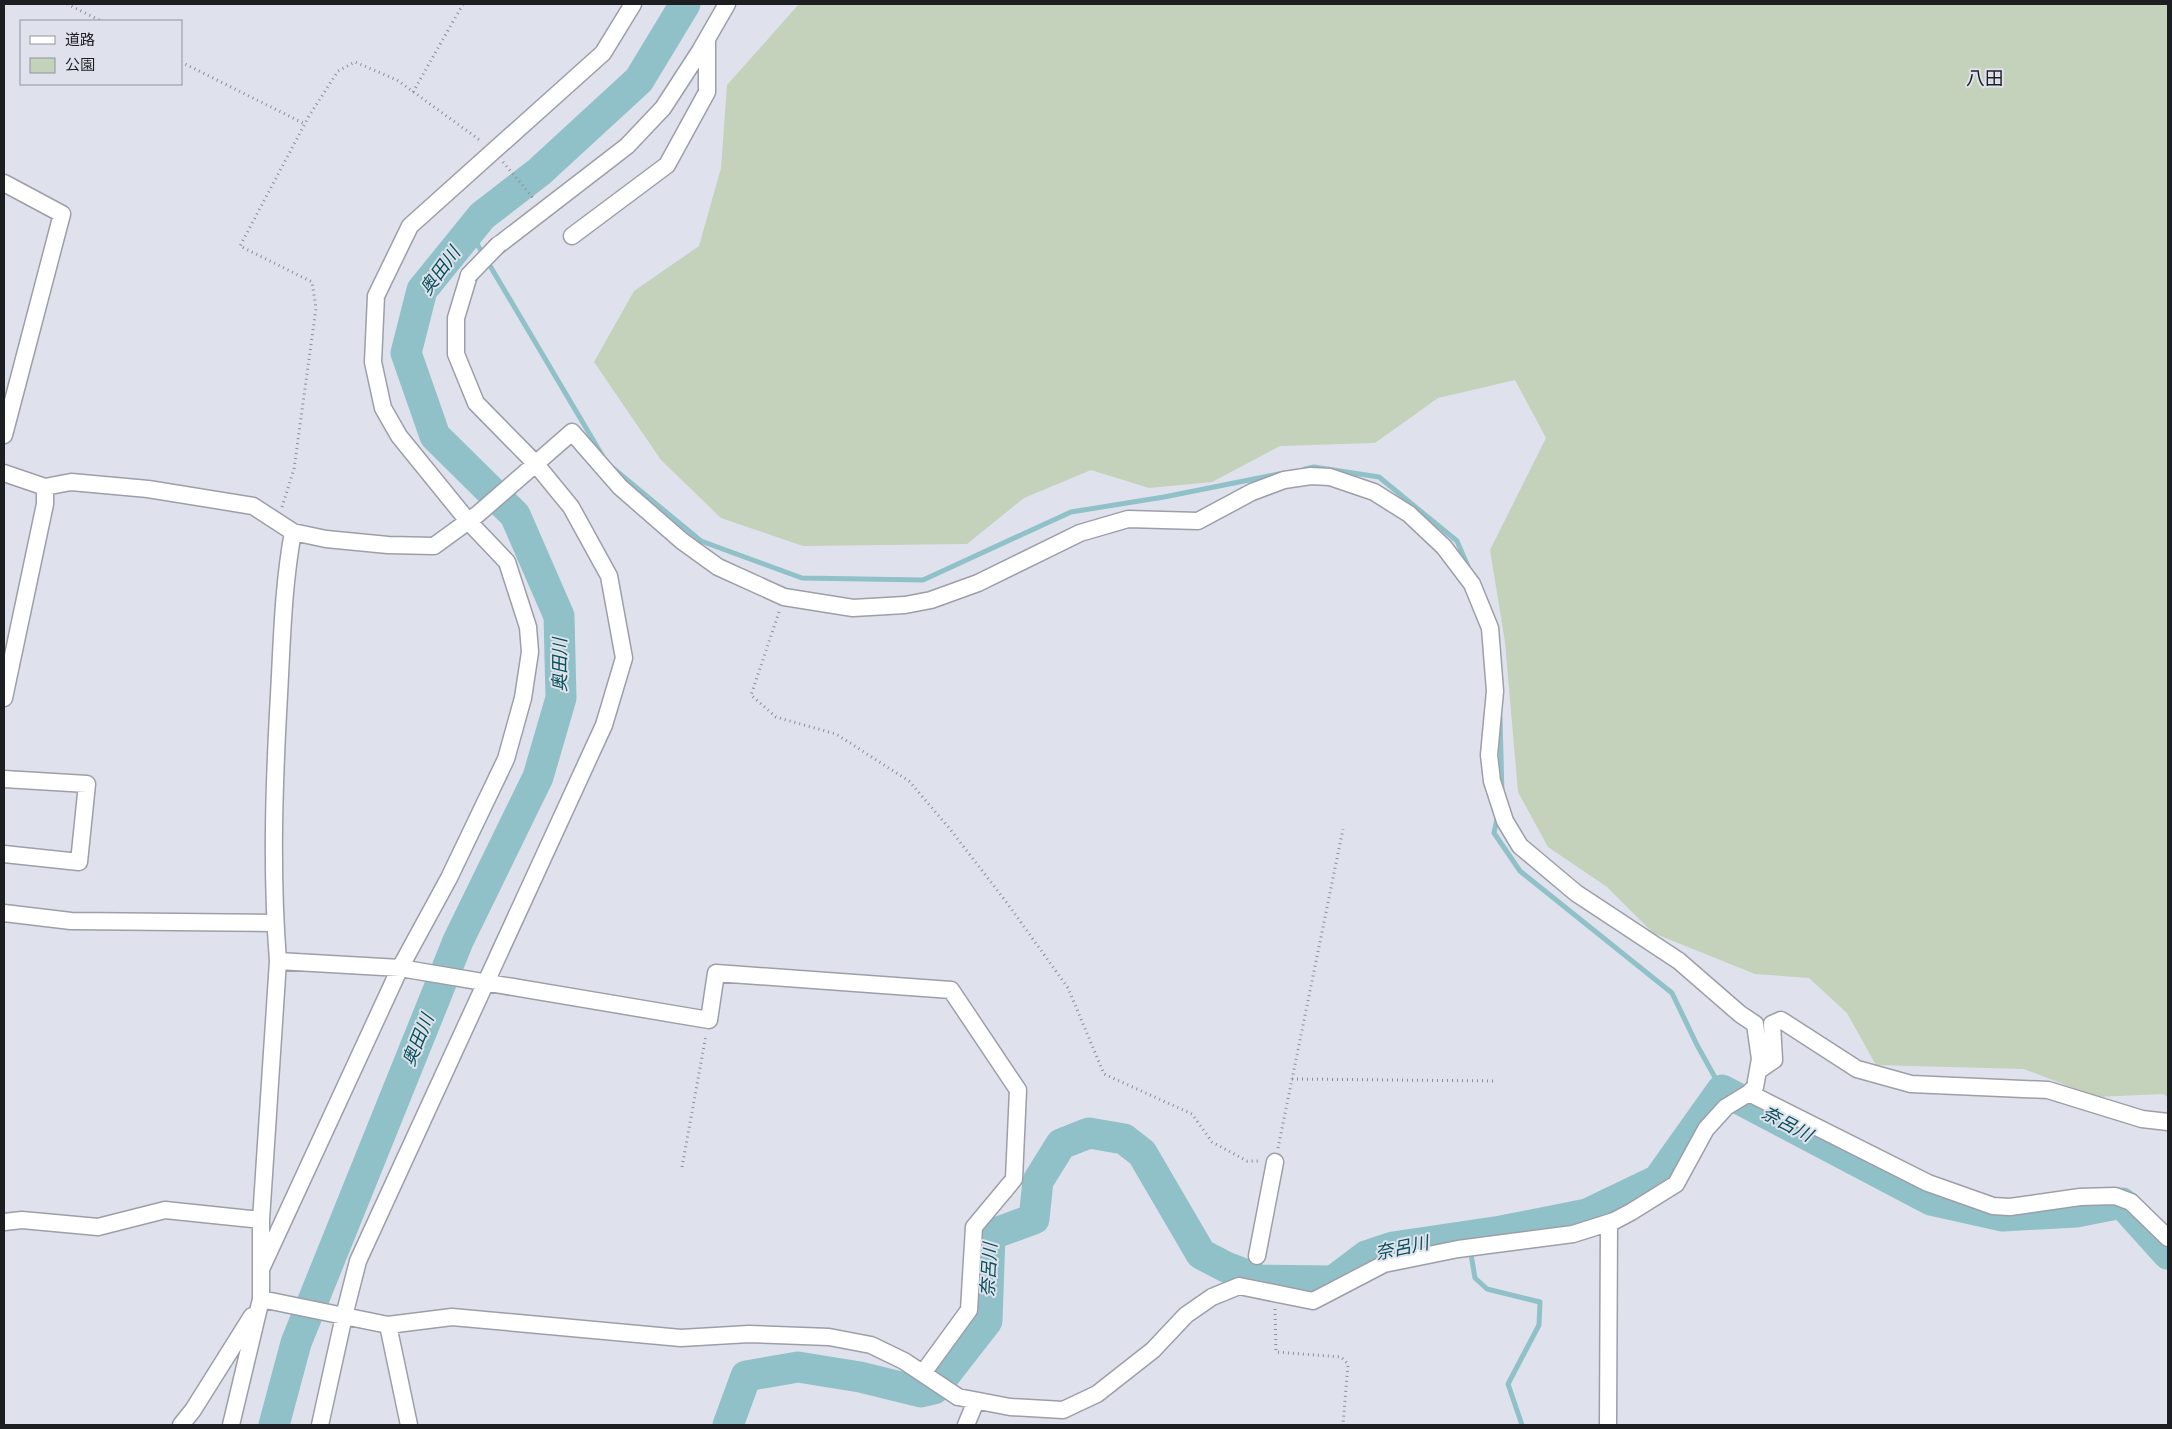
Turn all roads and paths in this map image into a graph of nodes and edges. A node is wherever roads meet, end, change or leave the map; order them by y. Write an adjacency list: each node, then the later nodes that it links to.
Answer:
1 (67, 4): 5 (path)
2 (463, 4): 8 (path)
3 (633, 4): 10 (street)
4 (727, 4): 6 (street)
5 (99, 20)
6 (707, 39): 12 (street); 13 (street)
7 (182, 62): 9 (path)
8 (413, 92): 9 (path); 10 (path)
9 (305, 124): 19 (path)
10 (493, 150): 12 (path); 18 (street)
11 (4, 183): 14 (street)
12 (543, 210): 15 (street, bridge)
13 (572, 236)
14 (4, 434)
15 (529, 468): 18 (street); 21 (street); 30 (street)
16 (4, 473): 17 (street)
17 (45, 487): 19 (street); 22 (street)
18 (473, 518): 20 (street); 29 (street)
19 (277, 522): 20 (street)
20 (293, 532): 27 (street)
21 (784, 597): 32 (street); 37 (path)
22 (4, 698)
23 (4, 779): 25 (street)
24 (1343, 829): 33 (path)
25 (4, 854)
26 (4, 913): 27 (street)
27 (275, 923): 28 (street)
28 (278, 961): 29 (street); 39 (street)
29 (400, 968): 30 (street); 44 (street)
30 (480, 981): 31 (street); 47 (street)
31 (709, 1020): 38 (path); 49 (street)
32 (1758, 1071): 35 (street); 36 (street)
33 (1292, 1079): 34 (path); 37 (path)
34 (1496, 1081)
35 (1749, 1093): 41 (street); 42 (street)
36 (2168, 1122)
37 (1275, 1162): 43 (street)
38 (682, 1167)
39 (261, 1220): 40 (street); 44 (street)
40 (4, 1222)
41 (1609, 1223): 45 (street); 58 (street)
42 (2168, 1238)
43 (1257, 1256)
44 (262, 1267): 46 (street)
45 (1275, 1293): 51 (street); 57 (path)
46 (262, 1299): 47 (street); 52 (street); 53 (street)
47 (344, 1316): 48 (street); 54 (street)
48 (388, 1325): 49 (street); 55 (street)
49 (928, 1376): 50 (street)
50 (976, 1401): 51 (street); 56 (street)
51 (1062, 1417)
52 (181, 1425)
53 (231, 1425)
54 (320, 1425)
55 (409, 1425)
56 (966, 1425)
57 (1343, 1425)
58 (1608, 1425)

